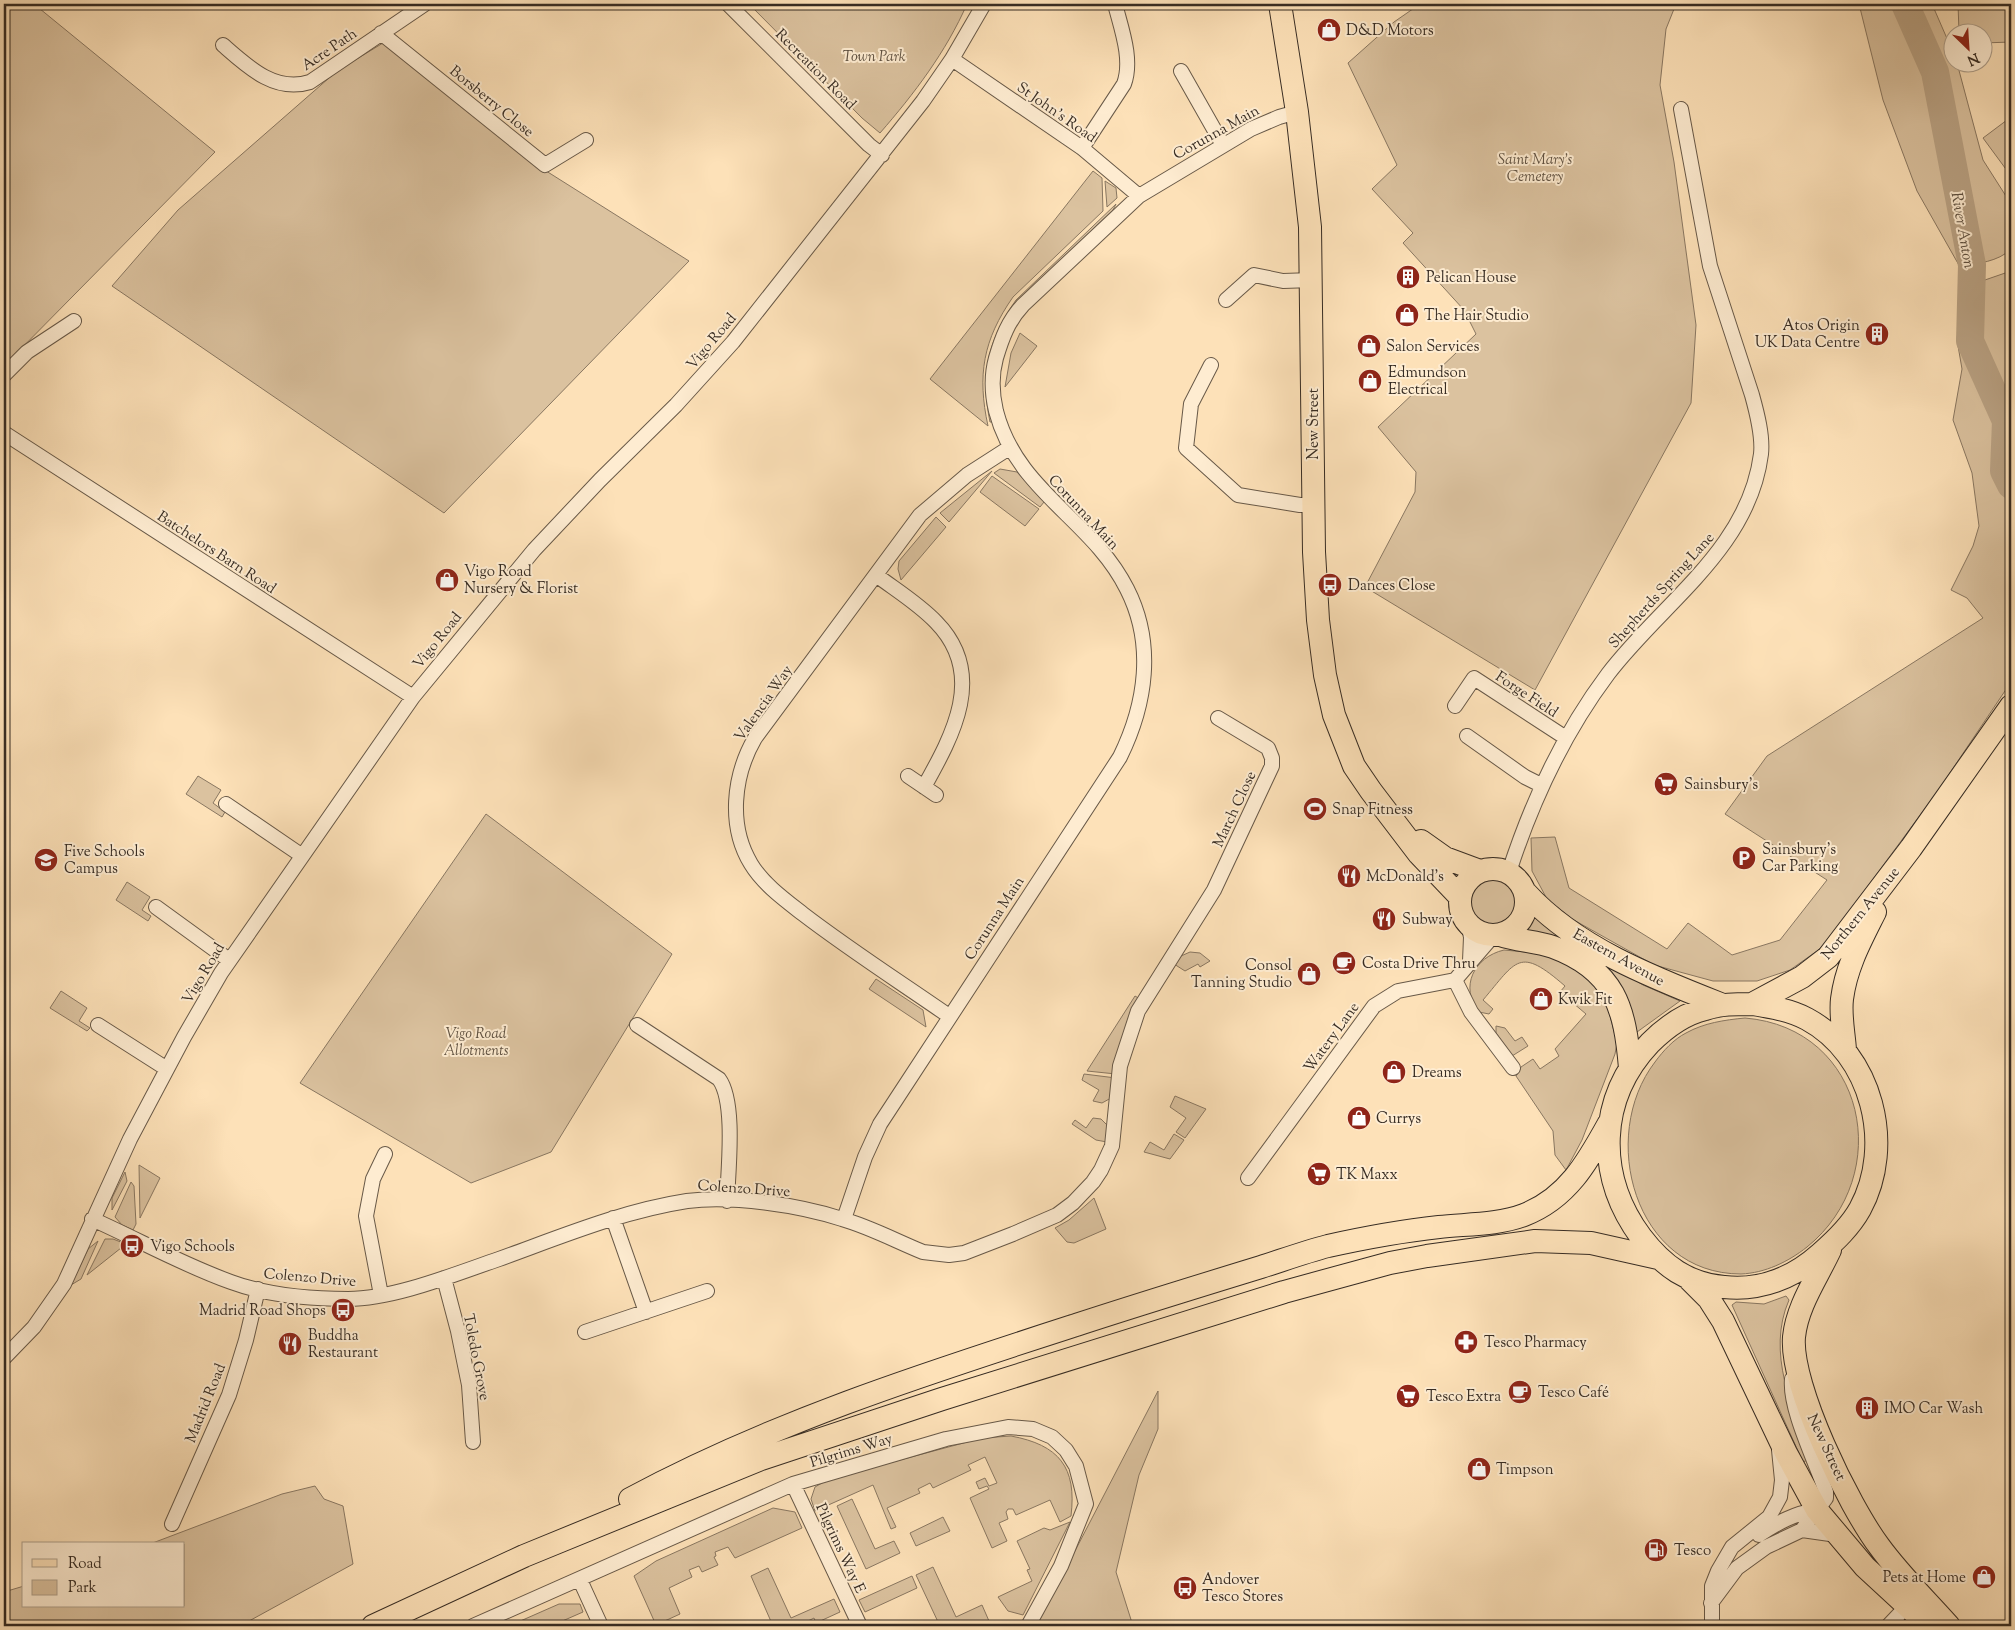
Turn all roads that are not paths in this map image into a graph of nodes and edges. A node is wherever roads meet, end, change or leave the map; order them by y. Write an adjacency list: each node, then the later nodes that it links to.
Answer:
1 (425, 4): 6 (street, Acre Path)
2 (728, 4): 15 (street, Recreation Road)
3 (984, 4): 8 (street, Vigo Road)
4 (1115, 4): 14 (street)
5 (1280, 4): 11 (main road, New Street)
6 (381, 33): 7 (street, Acre Path); 12 (street, Borsberry Close)
7 (223, 45)
8 (952, 59): 14 (street, St John's Road); 15 (street, Vigo Road)
9 (1181, 71): 13 (street)
10 (1681, 108): 31 (street, Shepherds Spring Lane)
11 (1297, 112): 13 (street, Corunna Main); 17 (main road, New Street)
12 (586, 140)
13 (1223, 145): 16 (street, Corunna Main)
14 (1082, 148): 16 (street, St John's Road)
15 (882, 155): 26 (street, Vigo Road)
16 (1139, 196): 23 (street, Corunna Main)
17 (1312, 280): 18 (street); 24 (main road, New Street)
18 (1226, 300)
19 (74, 321): 21 (street)
20 (1211, 365): 24 (street)
21 (4, 375)
22 (4, 433): 26 (street, Batchelors Barn Road)
23 (1009, 448): 25 (street, Valencia Way); 53 (street, Corunna Main)
24 (1314, 505): 37 (main road, New Street)
25 (876, 575): 34 (street); 53 (street, Valencia Way)
26 (413, 697): 39 (street, Vigo Road)
27 (1455, 706): 31 (street, Forge Field)
28 (2011, 706): 38 (main road, Northern Avenue)
29 (1218, 718): 46 (street, March Close)
30 (1467, 736): 33 (street)
31 (1566, 738): 33 (street, Shepherds Spring Lane)
32 (908, 776): 34 (street)
33 (1541, 785): 41 (street, Shepherds Spring Lane)
34 (924, 787): 35 (street)
35 (936, 795)
36 (226, 804): 39 (street)
37 (1399, 826): 40 (main road, New Street); 43 (main road, New Street)
38 (1911, 848): 51 (main road, Northern Avenue); 56 (main road, Northern Avenue)
39 (301, 855): 48 (street, Vigo Road)
40 (1480, 871): 41 (main road, New Street); 43 (main road)
41 (1509, 872): 42 (main road)
42 (1526, 893): 47 (main road); 52 (main road, Eastern Avenue)
43 (1460, 897): 45 (main road, New Street)
44 (156, 907): 48 (street)
45 (1468, 924): 47 (main road); 49 (street)
46 (1186, 932): 65 (street, Colenzo Drive)
47 (1496, 936): 49 (street); 58 (main road, Eastern Avenue)
48 (229, 960): 59 (street, Vigo Road)
49 (1470, 961): 50 (street)
50 (1455, 980): 57 (street); 62 (street, Watery Lane)
51 (1752, 1004): 52 (main road); 56 (main road)
52 (1722, 1005): 58 (main road)
53 (949, 1016): 65 (street, Corunna Main)
54 (98, 1025): 59 (street)
55 (637, 1025): 63 (street)
56 (1844, 1050): 67 (main road)
57 (1513, 1068)
58 (1630, 1068): 60 (main road)
59 (167, 1069): 66 (street, Vigo Road)
60 (1609, 1123): 68 (main road); 86 (main road)
61 (385, 1154): 73 (street)
62 (1248, 1178)
63 (727, 1201): 64 (street, Colenzo Drive); 65 (street, Colenzo Drive)
64 (613, 1218): 69 (street, Colenzo Drive); 74 (street)
65 (844, 1219)
66 (92, 1220): 71 (street, Colenzo Drive); 76 (street, Vigo Road)
67 (1834, 1242): 70 (main road); 77 (main road, New Street)
68 (1658, 1258): 70 (main road); 86 (main road)
69 (444, 1278): 73 (street, Colenzo Drive); 79 (street, Toledo Grove)
70 (1690, 1280): 78 (main road)
71 (258, 1289): 73 (street, Colenzo Drive); 83 (street, Madrid Road)
72 (707, 1292): 74 (street)
73 (381, 1295)
74 (646, 1312): 75 (street)
75 (585, 1332)
76 (4, 1358)
77 (1796, 1362): 81 (main road, New Street); 82 (street)
78 (1775, 1430): 82 (main road); 87 (street)
79 (473, 1442)
80 (794, 1484): 88 (street, Pilgrims Way); 94 (street, Pilgrims Way E); 95 (street, Pilgrims Way)
81 (1850, 1498): 82 (main road); 99 (main road, New Street)
82 (1817, 1510): 84 (street); 85 (main road); 87 (street)
83 (172, 1524)
84 (1802, 1530): 85 (street); 89 (street)
85 (1837, 1535): 90 (main road)
86 (524, 1556): 91 (main road)
87 (1725, 1561): 89 (street)
88 (580, 1580): 92 (street, Pilgrims Way); 93 (street)
89 (1711, 1603): 96 (street)
90 (1906, 1607): 97 (street); 98 (main road)
91 (373, 1626)
92 (473, 1626)
93 (601, 1626)
94 (860, 1626)
95 (1028, 1626)
96 (1712, 1626)
97 (1888, 1626)
98 (1929, 1626)
99 (1949, 1626)

